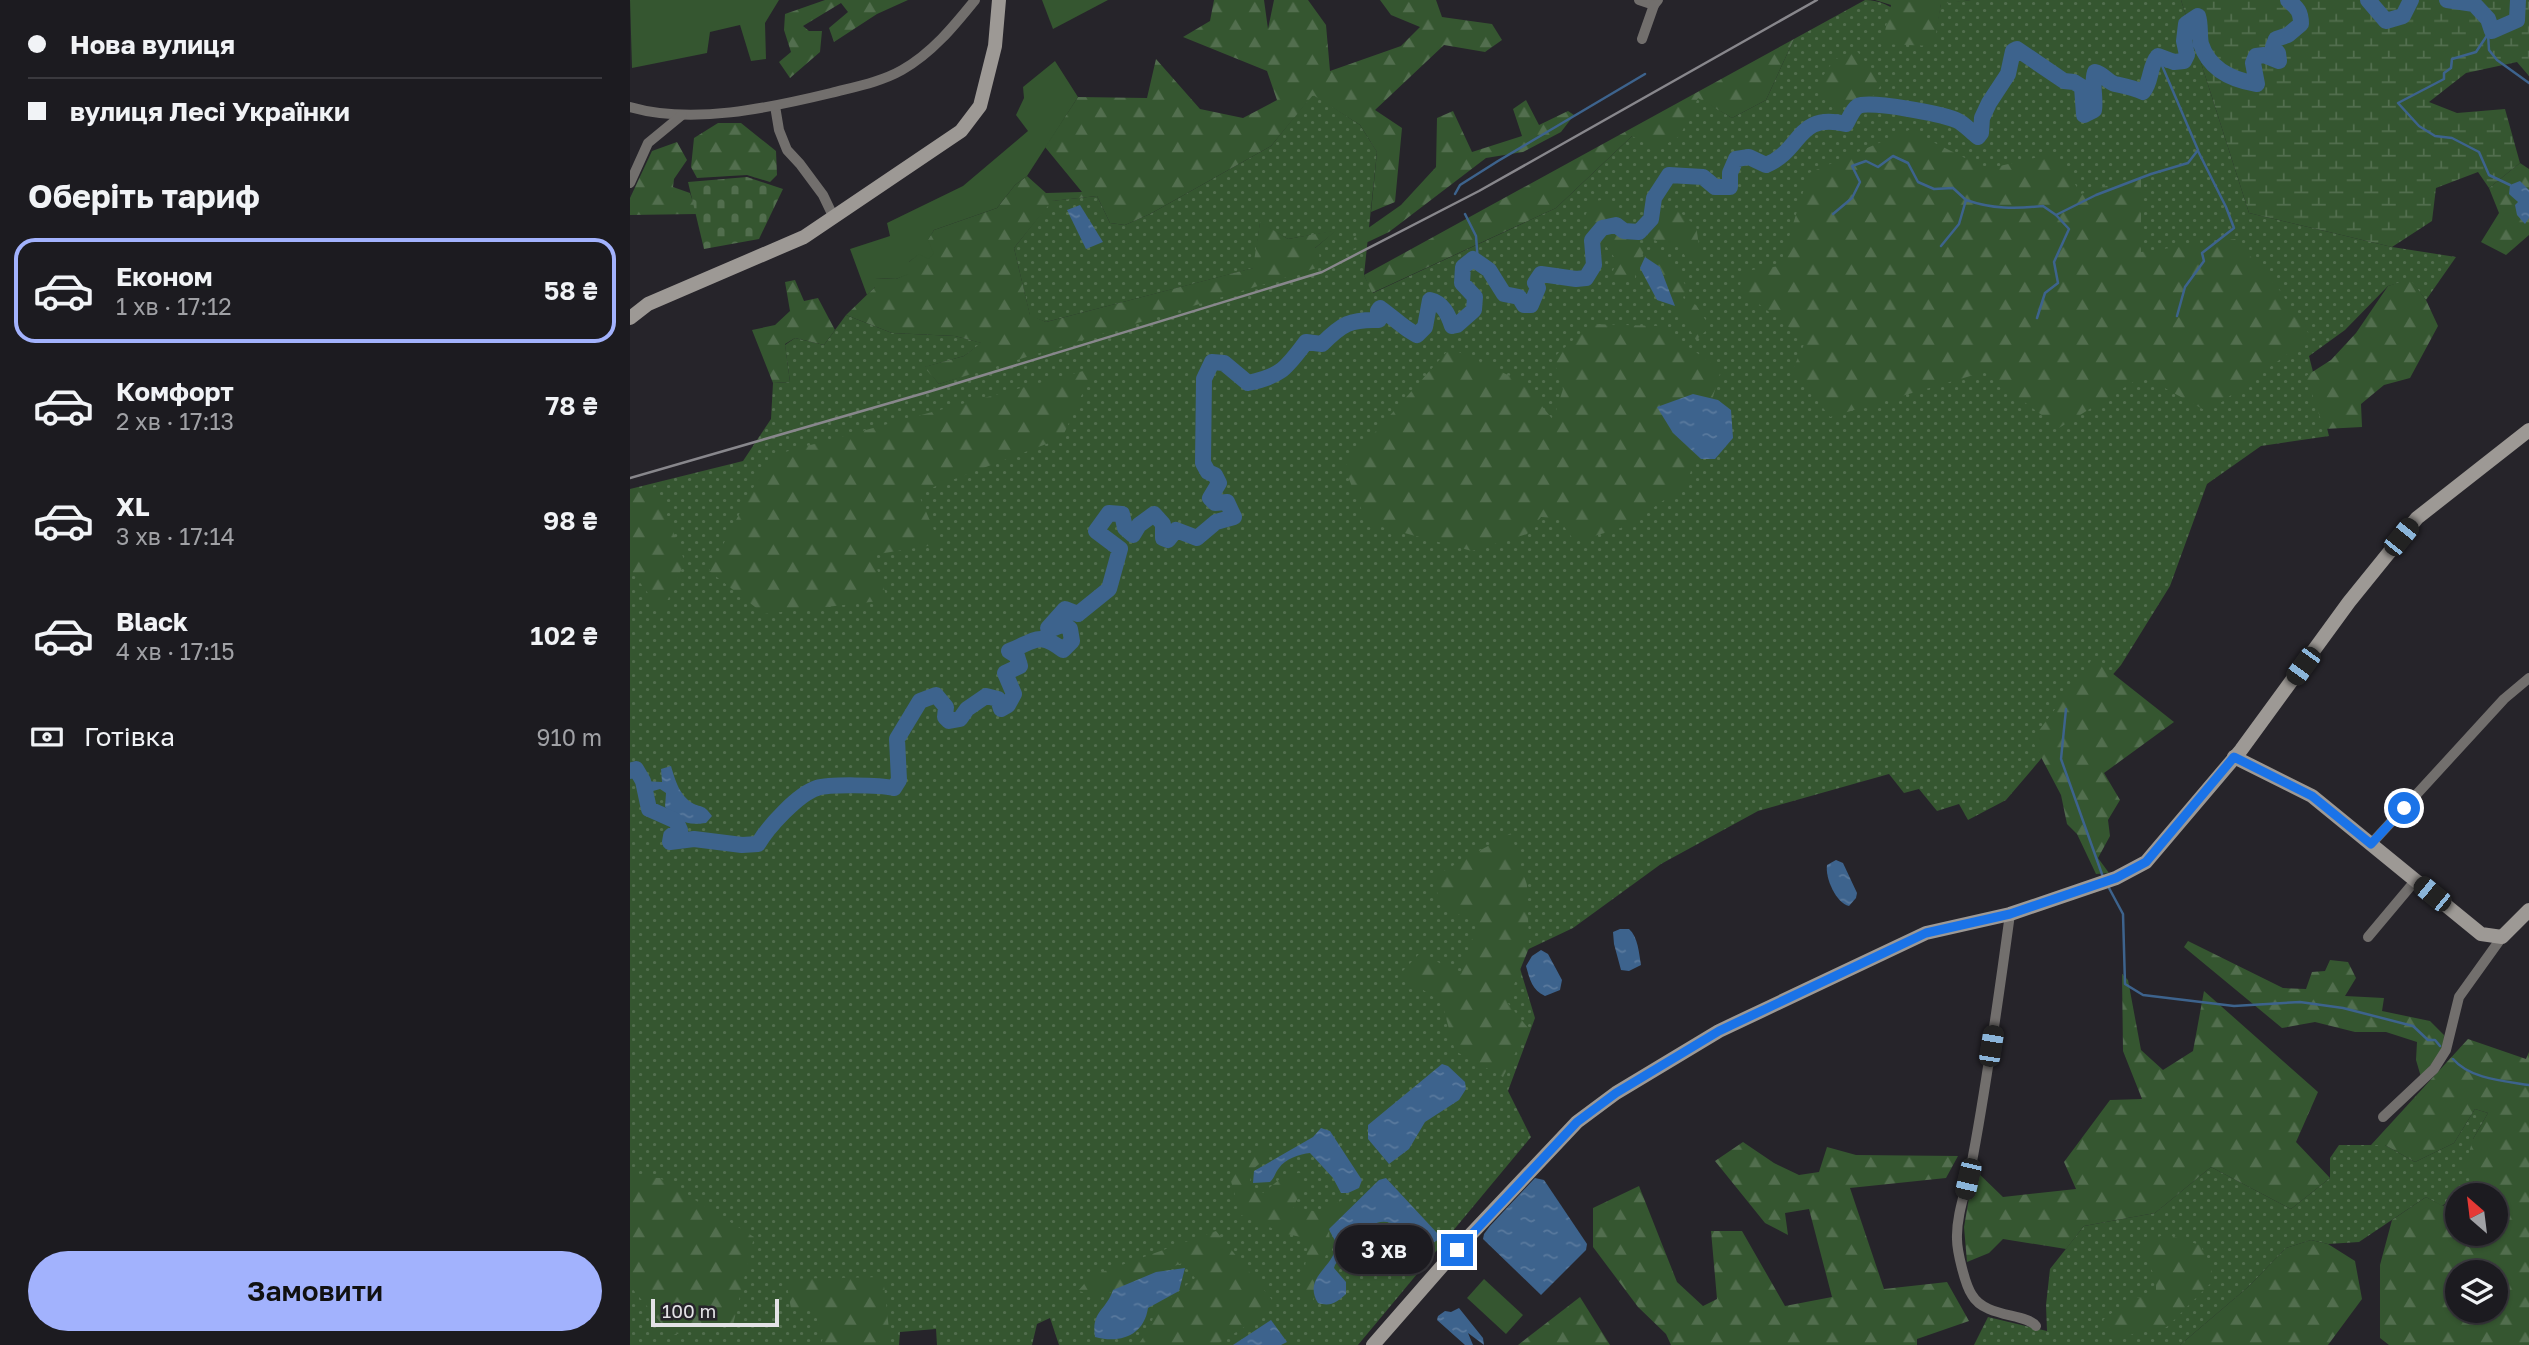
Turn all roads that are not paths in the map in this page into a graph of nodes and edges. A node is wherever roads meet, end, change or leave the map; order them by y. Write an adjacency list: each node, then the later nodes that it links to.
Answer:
1 (975, 0): 6 (street)
2 (999, 0): 10 (street)
3 (1640, 0): 4 (street)
4 (1656, 3): 5 (street)
5 (1642, 39)
6 (775, 106): 8 (street); 10 (street)
7 (630, 107): 8 (street)
8 (682, 115): 9 (street)
9 (630, 183)
10 (834, 218): 11 (street)
11 (630, 318)
12 (2529, 430): 14 (street)
13 (2529, 678): 15 (street)
14 (2234, 757): 15 (street); 18 (street)
15 (2371, 844): 16 (street)
16 (2415, 881): 19 (street); 20 (street)
17 (2529, 910): 20 (street)
18 (2010, 914): 22 (street); 23 (street)
19 (2368, 937)
20 (2502, 937): 21 (street)
21 (2383, 1117)
22 (2036, 1326)
23 (1373, 1345)

